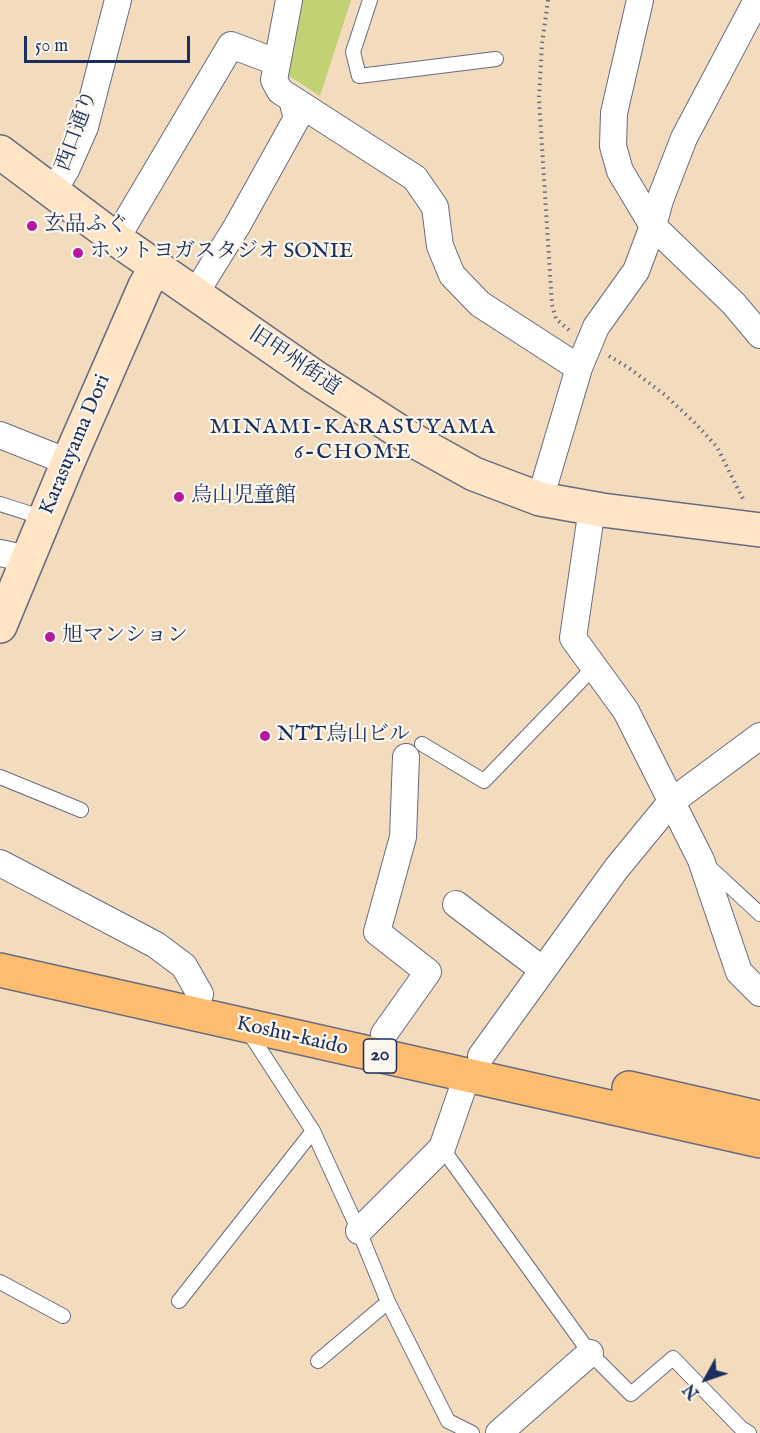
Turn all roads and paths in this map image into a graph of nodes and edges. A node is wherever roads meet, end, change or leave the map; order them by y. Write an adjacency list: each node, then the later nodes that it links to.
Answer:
1 (118, 0): 10 (street, 西口通り)
2 (288, 0): 7 (street)
3 (370, 0): 6 (lane)
4 (640, 0): 11 (street)
5 (757, 0): 11 (street)
6 (496, 59)
7 (276, 62): 8 (street); 12 (street)
8 (292, 100): 14 (street); 16 (street)
9 (0, 152): 10 (street, 旧甲州街道)
10 (53, 192): 12 (street, 旧甲州街道)
11 (653, 226): 15 (street); 16 (street)
12 (116, 239): 13 (street, 旧甲州街道)
13 (156, 267): 14 (street, 旧甲州街道); 18 (street, Karasuyama Dori)
14 (195, 294): 19 (street, 旧甲州街道)
15 (760, 335)
16 (579, 368): 19 (street)
17 (0, 435): 18 (street)
18 (68, 462): 22 (street, Karasuyama Dori)
19 (540, 499): 21 (street, 旧甲州街道)
20 (0, 504): 22 (lane)
21 (592, 508): 23 (street, 旧甲州街道); 26 (street)
22 (44, 518): 24 (street, Karasuyama Dori)
23 (759, 532)
24 (14, 556): 25 (street, Karasuyama Dori)
25 (0, 626)
26 (595, 666): 28 (lane); 30 (street)
27 (760, 736): 30 (street)
28 (414, 750): 42 (street)
29 (0, 777): 31 (lane)
30 (671, 802): 32 (street); 38 (street)
31 (81, 810)
32 (701, 860): 35 (lane); 39 (street)
33 (0, 863): 40 (street)
34 (456, 904): 38 (street)
35 (760, 914)
36 (0, 950): 40 (highway, Koshu-kaido / 20)
37 (0, 970): 41 (highway, Koshu-kaido / 20)
38 (543, 970): 43 (street)
39 (760, 993)
40 (200, 994): 42 (highway, Koshu-kaido / 20)
41 (245, 1027): 43 (highway, Koshu-kaido / 20); 45 (lane)
42 (384, 1034): 43 (highway, Koshu-kaido / 20)
43 (474, 1066): 44 (highway, Koshu-kaido / 20); 46 (highway, Koshu-kaido / 20); 47 (street)
44 (760, 1118)
45 (314, 1131): 48 (lane); 50 (lane)
46 (760, 1141)
47 (442, 1148): 48 (street); 53 (lane)
48 (359, 1231): 51 (lane)
49 (0, 1282): 52 (lane)
50 (179, 1301)
51 (388, 1302): 54 (lane); 55 (lane)
52 (63, 1316)
53 (590, 1353): 58 (street); 59 (lane)
54 (318, 1360)
55 (448, 1421): 56 (lane); 57 (lane)
56 (439, 1433)
57 (472, 1433)
58 (499, 1433)
59 (749, 1433)

